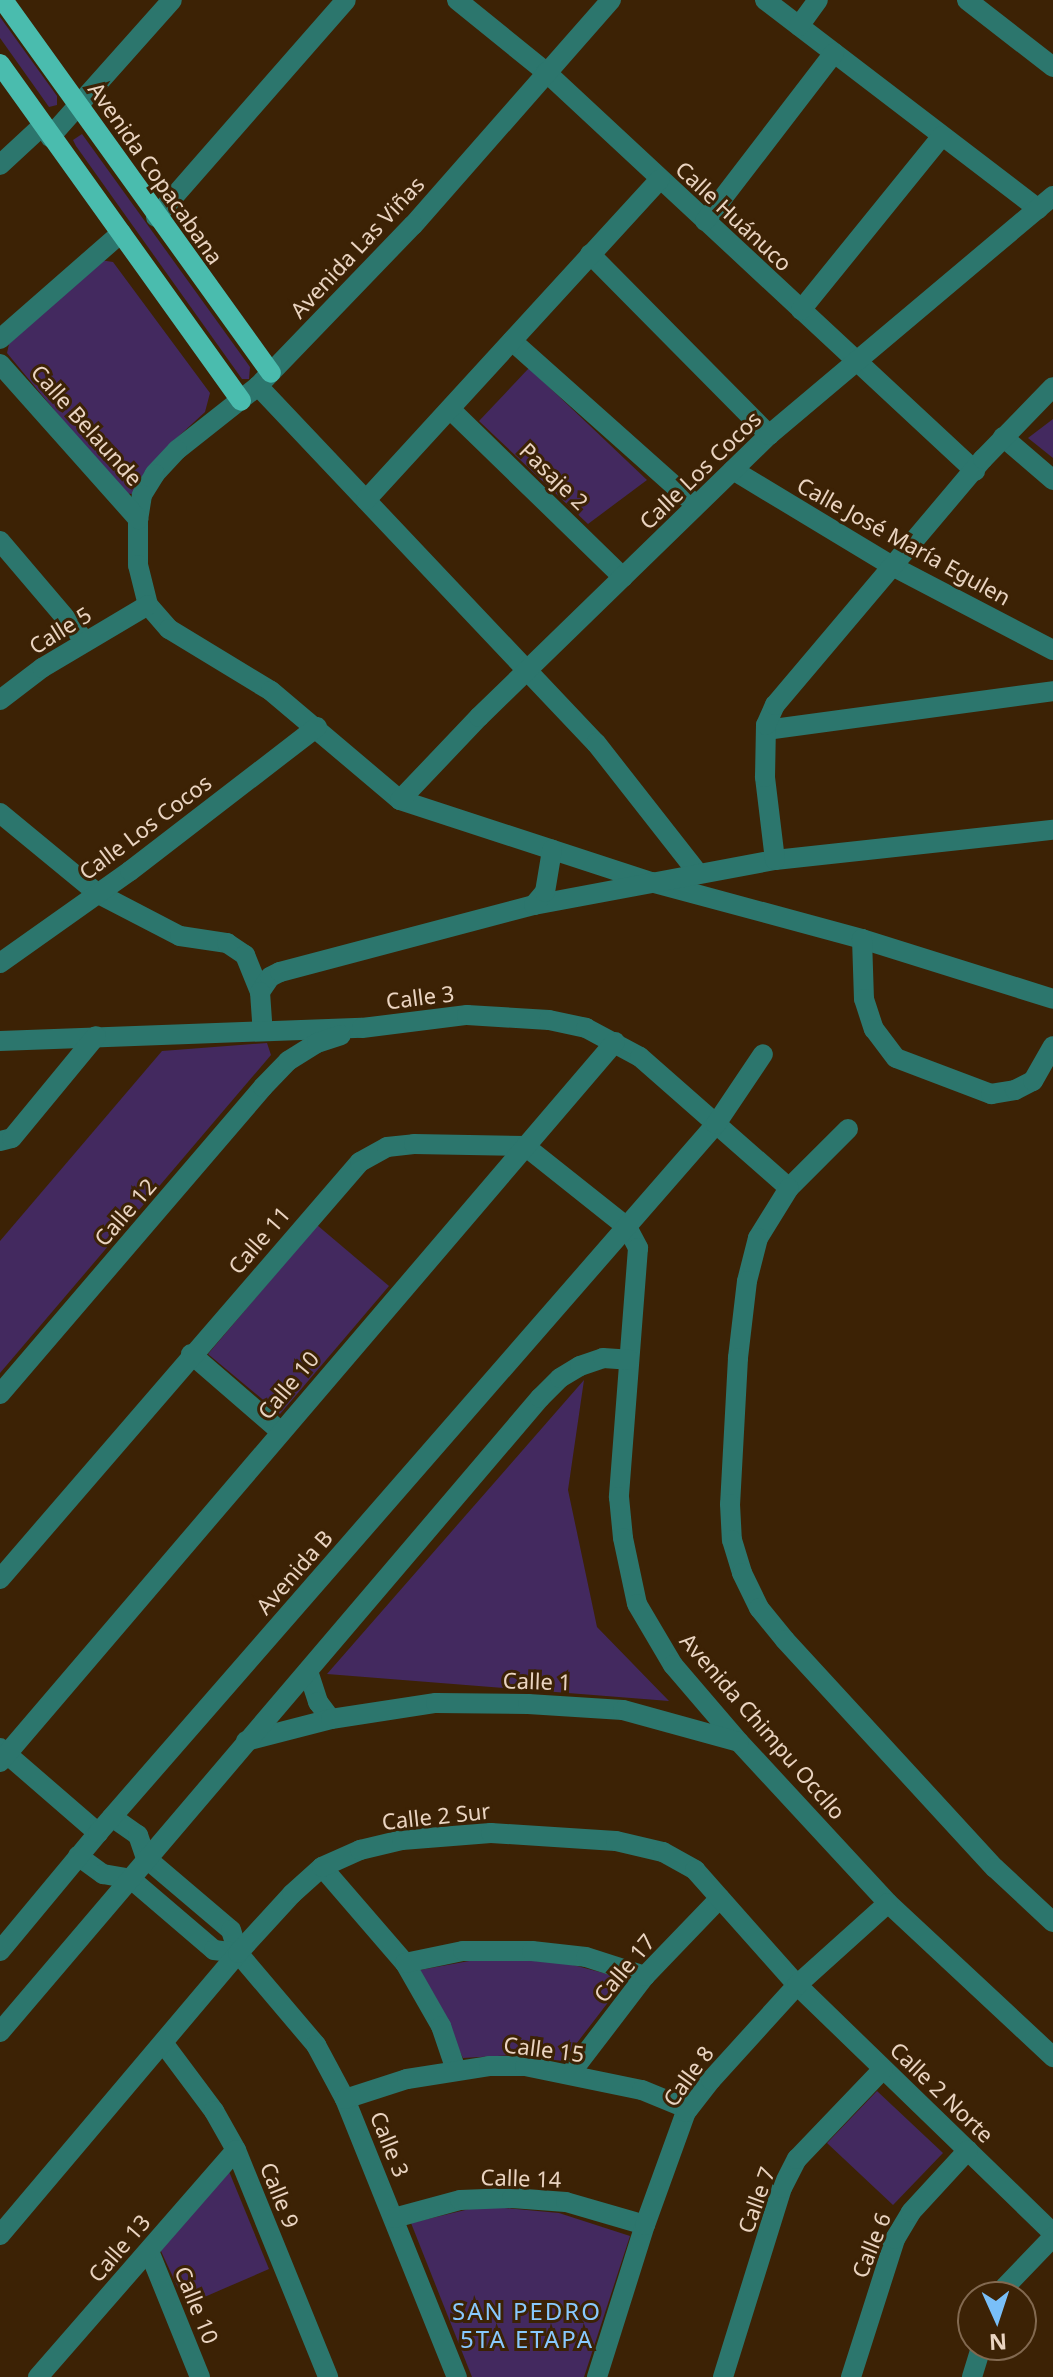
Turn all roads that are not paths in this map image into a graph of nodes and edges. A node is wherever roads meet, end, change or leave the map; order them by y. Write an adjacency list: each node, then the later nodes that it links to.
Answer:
1 (3, 0): 14 (main road, Avenida Copacabana)
2 (172, 0): 14 (street)
3 (346, 0): 20 (street)
4 (457, 0): 13 (street, Calle Huánuco)
5 (611, 0): 13 (street, Avenida Las Viñas)
6 (765, 0): 9 (street)
7 (818, 0): 9 (street)
8 (967, 0): 12 (street)
9 (799, 26): 10 (street)
10 (834, 53): 16 (street); 21 (street)
11 (0, 64): 15 (main road)
12 (1053, 67)
13 (546, 72): 18 (street, Calle Huánuco); 29 (street, Avenida Las Viñas)
14 (79, 105): 15 (street); 20 (main road, Avenida Copacabana)
15 (47, 131): 17 (street); 22 (main road)
16 (942, 136): 19 (street); 24 (street)
17 (0, 165)
18 (660, 179): 21 (street, Calle Huánuco); 23 (street)
19 (1046, 203): 27 (street, Calle Los Cocos)
20 (156, 217): 29 (main road, Avenida Copacabana)
21 (705, 221): 24 (street, Calle Huánuco)
22 (121, 233): 25 (street); 31 (main road)
23 (590, 254): 26 (street); 33 (street)
24 (801, 310): 27 (street, Calle Huánuco)
25 (0, 339)
26 (512, 341): 32 (street); 39 (street)
27 (855, 361): 33 (street, Calle Los Cocos); 36 (street, Calle Huánuco)
28 (0, 364): 40 (street, Calle Belaunde)
29 (264, 380): 31 (street, Avenida Las Viñas); 38 (street)
30 (1053, 387): 34 (street)
31 (241, 401): 40 (street, Avenida Las Viñas)
32 (451, 410): 38 (street); 43 (street, Pasaje 2)
33 (769, 435): 35 (street, Calle Los Cocos)
34 (1003, 437): 36 (street); 37 (street)
35 (733, 470): 39 (street, Calle Los Cocos); 42 (street, Calle José María Egulen)
36 (975, 471): 42 (street)
37 (1053, 480)
38 (366, 500): 47 (street)
39 (696, 505): 43 (street, Calle Los Cocos)
40 (138, 519): 44 (street, Avenida Las Viñas)
41 (0, 541): 45 (street)
42 (894, 567): 46 (street, Calle José María Egulen); 51 (street)
43 (623, 577): 47 (street, Calle Los Cocos)
44 (148, 605): 45 (street, Calle 5); 50 (street)
45 (85, 641): 49 (street, Calle 5)
46 (1053, 650)
47 (527, 670): 52 (street, Calle Los Cocos); 57 (street)
48 (1053, 691): 51 (street)
49 (0, 700)
50 (317, 727): 52 (street); 59 (street, Calle Los Cocos)
51 (766, 730): 56 (street)
52 (400, 800): 55 (street)
53 (0, 813): 59 (street)
54 (1053, 830): 56 (street)
55 (552, 850): 58 (street); 60 (street)
56 (775, 860): 57 (street)
57 (698, 873): 58 (street)
58 (651, 882): 60 (street); 61 (street)
59 (97, 893): 62 (street, Calle Los Cocos); 63 (street)
60 (534, 905): 63 (street)
61 (862, 939): 64 (street); 70 (street)
62 (0, 963)
63 (260, 992): 66 (street)
64 (1053, 999)
65 (362, 1028): 66 (street, Calle 3); 69 (street, Calle 3); 72 (street, Calle 12)
66 (271, 1031): 67 (street, Calle 3); 72 (street)
67 (96, 1036): 68 (street, Calle 3); 75 (street)
68 (0, 1041)
69 (615, 1042): 73 (street, Calle 3); 76 (street, Calle 10)
70 (1053, 1046)
71 (763, 1054): 73 (street)
72 (288, 1061): 81 (street, Calle 12)
73 (716, 1124): 77 (street, Calle 3); 78 (street)
74 (848, 1129): 77 (street)
75 (0, 1141)
76 (525, 1146): 78 (street); 79 (street, Calle 11); 82 (street, Calle 10)
77 (789, 1188): 96 (street)
78 (627, 1227): 80 (street, Avenida Chimpu Occllo); 89 (street, Avenida B)
79 (191, 1354): 82 (street); 83 (street, Calle 11)
80 (629, 1360): 84 (street); 87 (street, Avenida Chimpu Occllo)
81 (0, 1394)
82 (280, 1431): 88 (street, Calle 10)
83 (0, 1579)
84 (308, 1671): 85 (street); 86 (street)
85 (331, 1719): 86 (street, Calle 1); 87 (street, Calle 1)
86 (246, 1741): 91 (street)
87 (739, 1742): 95 (street, Avenida Chimpu Occllo)
88 (2, 1755): 89 (street, Calle 3)
89 (105, 1825): 90 (street, Avenida B); 91 (street, Calle 3)
90 (78, 1856): 93 (street, Calle 3); 97 (street, Avenida B)
91 (146, 1858): 93 (street); 98 (street, Calle 3)
92 (322, 1867): 94 (street, Calle 2 Sur); 98 (street, Calle 2 Sur); 99 (street)
93 (131, 1879): 98 (street, Calle 3); 102 (street)
94 (720, 1898): 100 (street, Calle 17); 101 (street, Calle 2 Sur)
95 (888, 1903): 101 (street, Calle 8); 104 (street, Avenida Chimpu Occllo)
96 (1053, 1922)
97 (0, 1951)
98 (238, 1953): 103 (street, Calle 2 Sur); 108 (street, Calle 3)
99 (405, 1963): 100 (street); 106 (street)
100 (645, 1976): 107 (street, Calle 17)
101 (797, 1985): 105 (street, Calle 2 Norte); 109 (street, Calle 8)
102 (0, 2032)
103 (164, 2044): 110 (street, Calle 9); 114 (street, Calle 2 Sur)
104 (1053, 2057)
105 (883, 2069): 111 (street, Calle 2 Norte); 125 (street, Calle 7)
106 (456, 2070): 107 (street, Calle 15); 108 (street, Calle 15)
107 (570, 2074): 109 (street, Calle 15)
108 (345, 2099): 112 (street, Calle 3)
109 (688, 2109): 113 (street, Calle 8)
110 (236, 2150): 116 (street, Calle 13); 122 (street, Calle 9)
111 (968, 2150): 115 (street, Calle 2 Norte); 126 (street, Calle 6)
112 (394, 2218): 113 (street, Calle 14); 123 (street, Calle 3)
113 (645, 2225): 124 (street, Calle 8)
114 (0, 2235)
115 (1053, 2235): 117 (street)
116 (149, 2251): 118 (street, Calle 13); 121 (street, Calle 10)
117 (1011, 2281)
118 (57, 2355): 119 (street, Calle 13); 120 (street)
119 (38, 2377)
120 (66, 2377)
121 (200, 2377)
122 (328, 2377)
123 (457, 2377)
124 (597, 2377)
125 (723, 2377)
126 (851, 2377)

